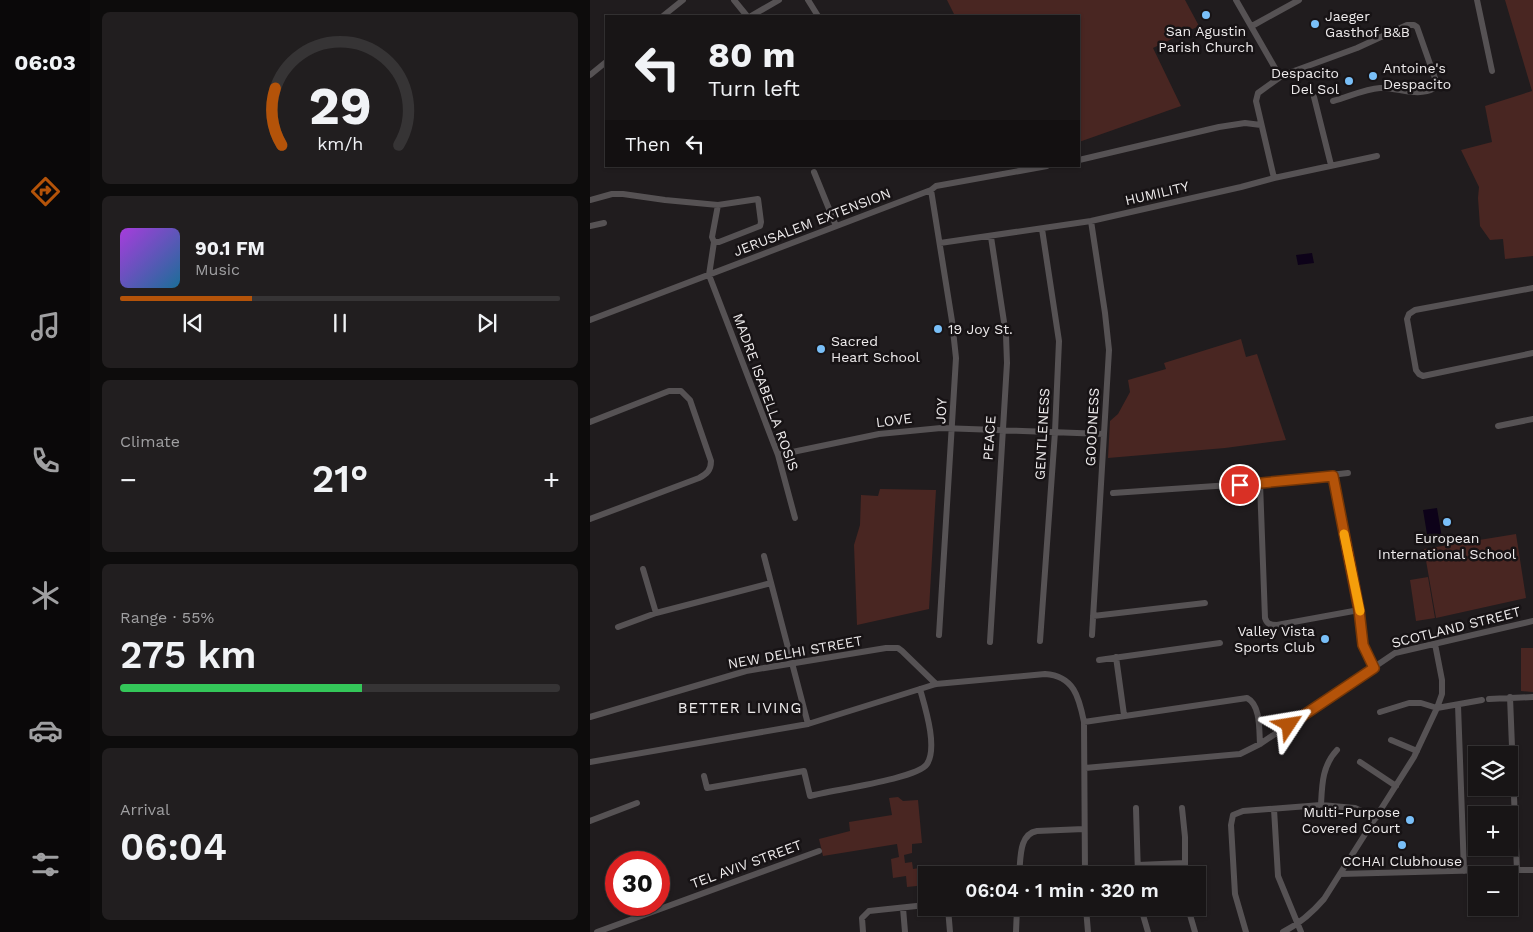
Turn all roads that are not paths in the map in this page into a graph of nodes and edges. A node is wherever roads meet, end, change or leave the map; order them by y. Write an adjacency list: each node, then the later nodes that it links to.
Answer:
1 (683, 0): 8 (street)
2 (734, 0): 9 (street)
3 (779, 0): 10 (street)
4 (808, 0): 11 (street)
5 (1236, 0): 12 (street)
6 (1299, 0): 12 (street)
7 (1477, 0): 14 (street)
8 (664, 15)
9 (748, 15)
10 (751, 15)
11 (817, 15)
12 (1252, 26): 16 (street)
13 (605, 63): 15 (street)
14 (1492, 71)
15 (590, 75)
16 (1283, 75): 18 (street); 19 (street)
17 (1314, 97): 22 (street)
18 (1333, 101)
19 (1261, 125): 21 (street); 25 (street)
20 (1378, 156): 22 (street, HUMILITY)
21 (1080, 160)
22 (1331, 165): 25 (street, HUMILITY)
23 (1041, 167): 26 (street, JERUSALEM EXTENSION)
24 (814, 172): 32 (street)
25 (1274, 178): 29 (street, HUMILITY)
26 (931, 190): 32 (street, JERUSALEM EXTENSION); 36 (street, JOY)
27 (590, 200): 28 (street)
28 (718, 205): 35 (street); 35 (street)
29 (1091, 221): 33 (street, HUMILITY); 47 (street, GOODNESS)
30 (604, 223): 31 (street)
31 (590, 226)
32 (836, 226): 37 (street, JERUSALEM EXTENSION)
33 (1042, 229): 34 (street, HUMILITY); 46 (street, GENTLENESS)
34 (991, 237): 36 (street, HUMILITY); 45 (street, PEACE)
35 (714, 242): 37 (street)
36 (940, 243): 44 (street, JOY)
37 (709, 275): 39 (street, JERUSALEM EXTENSION); 48 (street, MADRE ISABELLA ROSIS)
38 (1533, 288): 40 (street)
39 (590, 320)
40 (1533, 353)
41 (1533, 418): 43 (street)
42 (590, 422): 54 (street)
43 (1498, 426)
44 (952, 428): 45 (street, LOVE); 48 (street, LOVE); 64 (street, JOY)
45 (1002, 430): 46 (street, LOVE); 66 (street, PEACE)
46 (1055, 432): 47 (street, LOVE); 67 (street, GENTLENESS)
47 (1104, 434): 61 (street, GOODNESS)
48 (778, 454): 53 (street, MADRE ISABELLA ROSIS)
49 (1348, 474): 50 (street)
50 (1333, 476): 51 (street); 59 (street)
51 (1260, 483): 52 (street); 59 (street)
52 (1113, 493)
53 (795, 518)
54 (590, 519)
55 (764, 556): 57 (street)
56 (643, 569): 60 (street)
57 (771, 583): 60 (street); 72 (street)
58 (1205, 603): 61 (street)
59 (1359, 610): 73 (street)
60 (656, 613): 63 (street)
61 (1093, 616): 65 (street, GOODNESS)
62 (1533, 621): 69 (street, SCOTLAND STREET)
63 (618, 627)
64 (938, 635)
65 (1092, 635)
66 (990, 642)
67 (1040, 642)
68 (1220, 642): 70 (street)
69 (1435, 644): 73 (street, SCOTLAND STREET); 79 (street)
70 (1116, 658): 71 (street); 81 (street)
71 (1099, 660)
72 (792, 664): 74 (street, NEW DELHI STREET); 82 (street, NEW DELHI STREET); 84 (street)
73 (1374, 668): 86 (street, SCOTLAND STREET)
74 (936, 684): 75 (street); 83 (street)
75 (920, 688): 84 (street); 92 (street)
76 (1510, 697): 77 (street); 78 (street); 107 (street)
77 (1533, 697)
78 (1458, 705): 79 (street); 109 (street)
79 (1437, 708): 80 (street); 88 (street)
80 (1380, 712)
81 (1124, 715): 83 (street); 86 (street)
82 (590, 717)
83 (1084, 722): 91 (street)
84 (808, 724): 89 (street)
85 (1391, 740): 88 (street)
86 (1260, 744): 91 (street, SCOTLAND STREET)
87 (1336, 750): 95 (street)
88 (1417, 751): 93 (street)
89 (590, 762)
90 (1360, 762): 93 (street)
91 (1085, 768): 101 (street)
92 (704, 776)
93 (1396, 786): 99 (street)
94 (637, 803): 100 (street)
95 (1321, 805): 98 (street); 99 (street)
96 (1136, 808): 104 (street)
97 (1182, 808): 103 (street)
98 (1274, 809): 120 (street); 129 (street)
99 (1376, 818): 112 (street)
100 (590, 821)
101 (1084, 829): 105 (street); 106 (street)
102 (819, 851): 121 (street, TEL AVIV STREET)
103 (1185, 863): 104 (street)
104 (1138, 865)
105 (1021, 866)
106 (1085, 866)
107 (1517, 866)
108 (1533, 870): 111 (street)
109 (1464, 871): 110 (street); 112 (street)
110 (1468, 871)
111 (1518, 871)
112 (1340, 874): 120 (street)
113 (918, 906): 114 (street)
114 (903, 908): 122 (street); 123 (street)
115 (949, 916): 124 (street)
116 (1017, 916): 125 (street)
117 (1087, 916): 126 (street)
118 (1143, 916): 127 (street)
119 (1190, 916): 128 (street)
120 (1297, 924): 130 (street); 131 (street)
121 (597, 932)
122 (863, 932)
123 (905, 932)
124 (950, 932)
125 (1016, 932)
126 (1088, 932)
127 (1148, 932)
128 (1195, 932)
129 (1246, 932)
130 (1283, 932)
131 (1301, 932)

